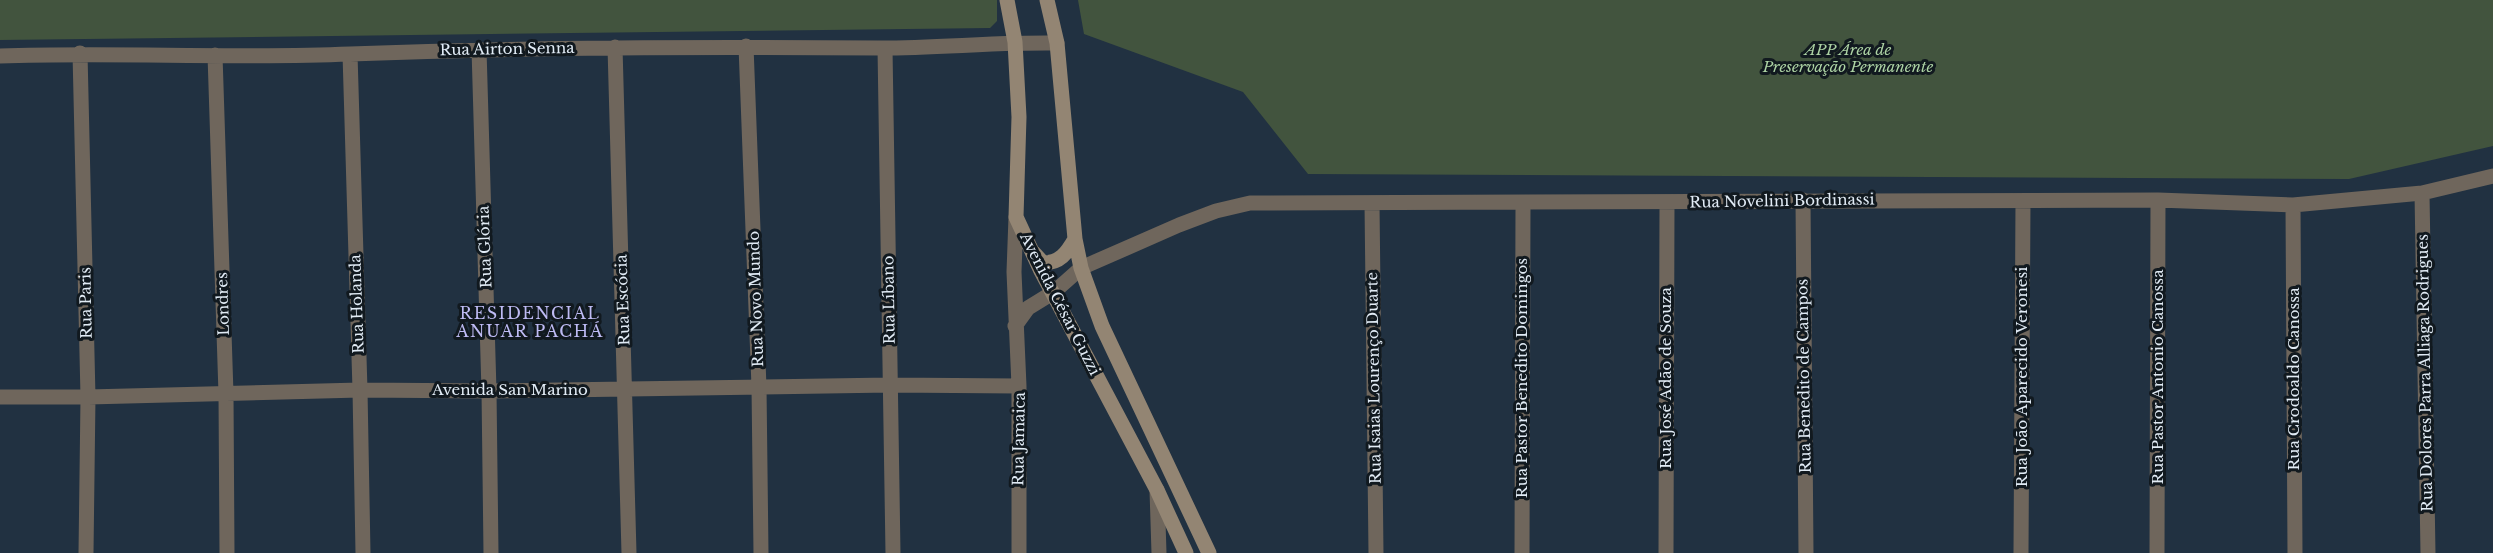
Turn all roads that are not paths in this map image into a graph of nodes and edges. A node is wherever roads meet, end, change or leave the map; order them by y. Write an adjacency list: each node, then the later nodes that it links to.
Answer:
1 (1006, 0): 3 (street, Avenida César Guzzi)
2 (1047, 0): 4 (street, Avenida César Guzzi)
3 (1015, 42): 4 (street, Rua Airton Senna); 7 (street, Rua Airton Senna); 22 (street, Avenida César Guzzi)
4 (1057, 44): 23 (street, Avenida César Guzzi)
5 (746, 46): 6 (street, Rua Airton Senna); 7 (street, Rua Airton Senna); 30 (street, Rua Novo Mundo)
6 (615, 47): 8 (street, Rua Airton Senna); 31 (street, Rua Escócia)
7 (885, 48): 28 (street, Rua Líbano)
8 (479, 49): 10 (street, Rua Airton Senna); 33 (street, Rua Glória)
9 (80, 53): 11 (street, Rua Airton Senna); 12 (street, Rua Airton Senna); 36 (street, Rua Paris)
10 (350, 54): 11 (street, Rua Airton Senna); 32 (street, Rua Holanda)
11 (215, 55): 34 (street, Londres)
12 (0, 56)
13 (2493, 176): 14 (street, Rua Novelini Bordinassi)
14 (2422, 193): 21 (street, Rua Novelini Bordinassi); 56 (street, Rua Dolores Parra Alliaga Rodrigues)
15 (1803, 200): 17 (street, Rua Novelini Bordinassi); 18 (street, Rua Novelini Bordinassi); 52 (street, Rua Benedito de Campos)
16 (2158, 200): 17 (street, Rua Novelini Bordinassi); 21 (street, Rua Novelini Bordinassi); 54 (street, Rua Pastor Antonio Canossa)
17 (2023, 201): 53 (street, Rua João Aparecido Veronesi)
18 (1666, 202): 20 (street, Rua Novelini Bordinassi); 51 (street, Rua José Adão de Souza)
19 (1372, 203): 20 (street, Rua Novelini Bordinassi); 25 (street, Rua Novelini Bordinassi); 49 (street, Rua Isaias Lourenço Duarte)
20 (1523, 204): 50 (street, Rua Pastor Benedito Domingos)
21 (2293, 205): 55 (street, Rua Crodoaldo Canossa)
22 (1016, 217): 24 (street, Avenida César Guzzi); 27 (street, Rua Jamaica)
23 (1076, 239): 24 (street); 25 (street, Avenida César Guzzi)
24 (1033, 252): 26 (street, Avenida César Guzzi)
25 (1081, 268): 26 (street, Rua Novelini Bordinassi); 48 (street, Avenida César Guzzi)
26 (1054, 292): 27 (street); 37 (street, Avenida César Guzzi)
27 (1015, 326): 29 (street, Rua Jamaica)
28 (890, 385): 29 (street, Avenida San Marino); 30 (street, Avenida San Marino); 44 (street, Rua Líbano)
29 (1019, 386): 45 (street, Rua Jamaica)
30 (759, 387): 31 (street, Avenida San Marino); 43 (street, Rua Novo Mundo)
31 (625, 389): 33 (street, Avenida San Marino); 42 (street, Rua Escócia)
32 (360, 390): 33 (street, Avenida San Marino); 34 (street, Avenida San Marino); 40 (street, Rua Holanda)
33 (489, 391): 41 (street, Rua Glória)
34 (226, 394): 36 (street, Avenida San Marino); 39 (street, Londres)
35 (0, 397): 36 (street, Avenida San Marino)
36 (88, 397): 38 (street, Rua Paris)
37 (1157, 490): 46 (street); 47 (street, Avenida César Guzzi)
38 (86, 553)
39 (227, 553)
40 (363, 553)
41 (491, 553)
42 (629, 553)
43 (761, 553)
44 (893, 553)
45 (1019, 553)
46 (1159, 553)
47 (1186, 553)
48 (1209, 553)
49 (1376, 553)
50 (1522, 553)
51 (1666, 553)
52 (1806, 553)
53 (2021, 553)
54 (2157, 553)
55 (2295, 553)
56 (2428, 553)

